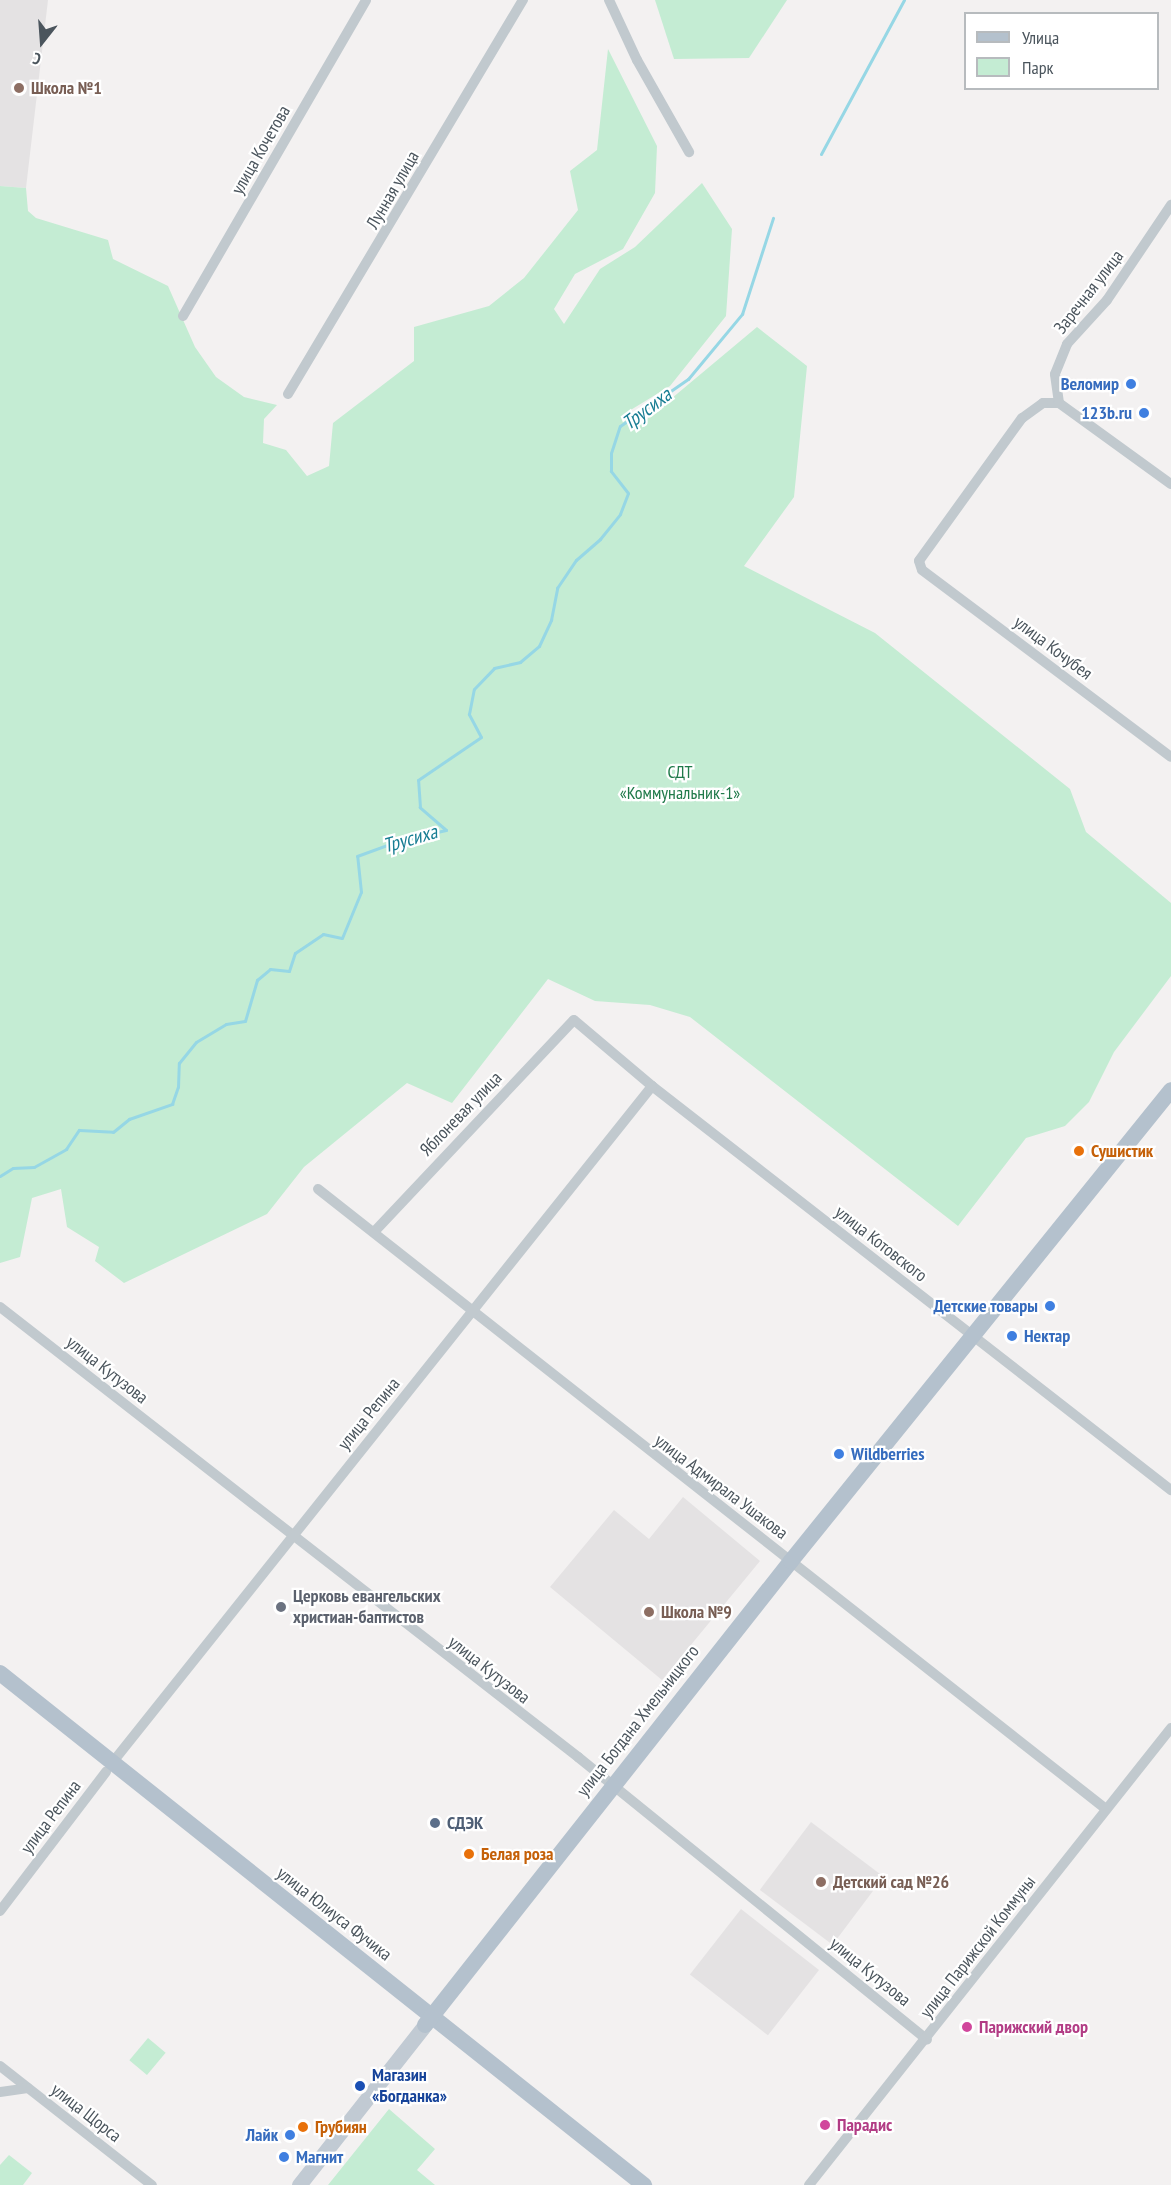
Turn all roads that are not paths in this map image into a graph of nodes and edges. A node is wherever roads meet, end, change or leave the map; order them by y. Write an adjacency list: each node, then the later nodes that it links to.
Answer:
1 (366, 0): 6 (street, улица Кочетова)
2 (523, 0): 7 (street, Лунная улица)
3 (609, 0): 4 (street)
4 (689, 152)
5 (1171, 205): 8 (street, Заречная улица)
6 (183, 316)
7 (288, 394)
8 (1059, 402): 9 (street); 10 (street, улица Кочубея)
9 (1171, 484)
10 (1171, 757)
11 (574, 1020): 12 (street, улица Котовского); 15 (street, Яблоневая улица)
12 (652, 1086): 17 (street, улица Репина); 18 (street, улица Котовского)
13 (1171, 1090): 18 (main road, улица Богдана Хмельницкого)
14 (318, 1189): 15 (street, улица Адмирала Ушакова)
15 (374, 1232): 17 (street, улица Адмирала Ушакова)
16 (0, 1307): 20 (street, улица Кутузова)
17 (472, 1312): 20 (street, улица Репина); 21 (street, улица Адмирала Ушакова)
18 (973, 1336): 19 (street, улица Котовского); 21 (main road, улица Богдана Хмельницкого)
19 (1171, 1490)
20 (293, 1536): 25 (street, улица Репина); 26 (street, улица Кутузова)
21 (791, 1561): 26 (main road, улица Богдана Хмельницкого); 27 (street, улица Адмирала Ушакова)
22 (0, 1673): 25 (main road, улица Юлиуса Фучика)
23 (0, 1687): 25 (main road, улица Юлиуса Фучика)
24 (1171, 1728): 27 (street, улица Парижской Коммуны)
25 (109, 1768): 28 (street, улица Репина); 29 (main road, улица Юлиуса Фучика)
26 (612, 1786): 29 (main road, улица Богдана Хмельницкого); 30 (street, улица Кутузова)
27 (1106, 1809): 30 (street, улица Парижской Коммуны)
28 (0, 1911)
29 (429, 2021): 36 (main road, улица Богдана Хмельницкого); 37 (main road, улица Юлиуса Фучика); 38 (main road, улица Юлиуса Фучика)
30 (927, 2040): 34 (street, улица Парижской Коммуны)
31 (0, 2066): 32 (street, улица Щорса)
32 (28, 2088): 33 (street); 35 (street, улица Щорса)
33 (0, 2092)
34 (814, 2183)
35 (152, 2185)
36 (299, 2185)
37 (627, 2185)
38 (644, 2185)

